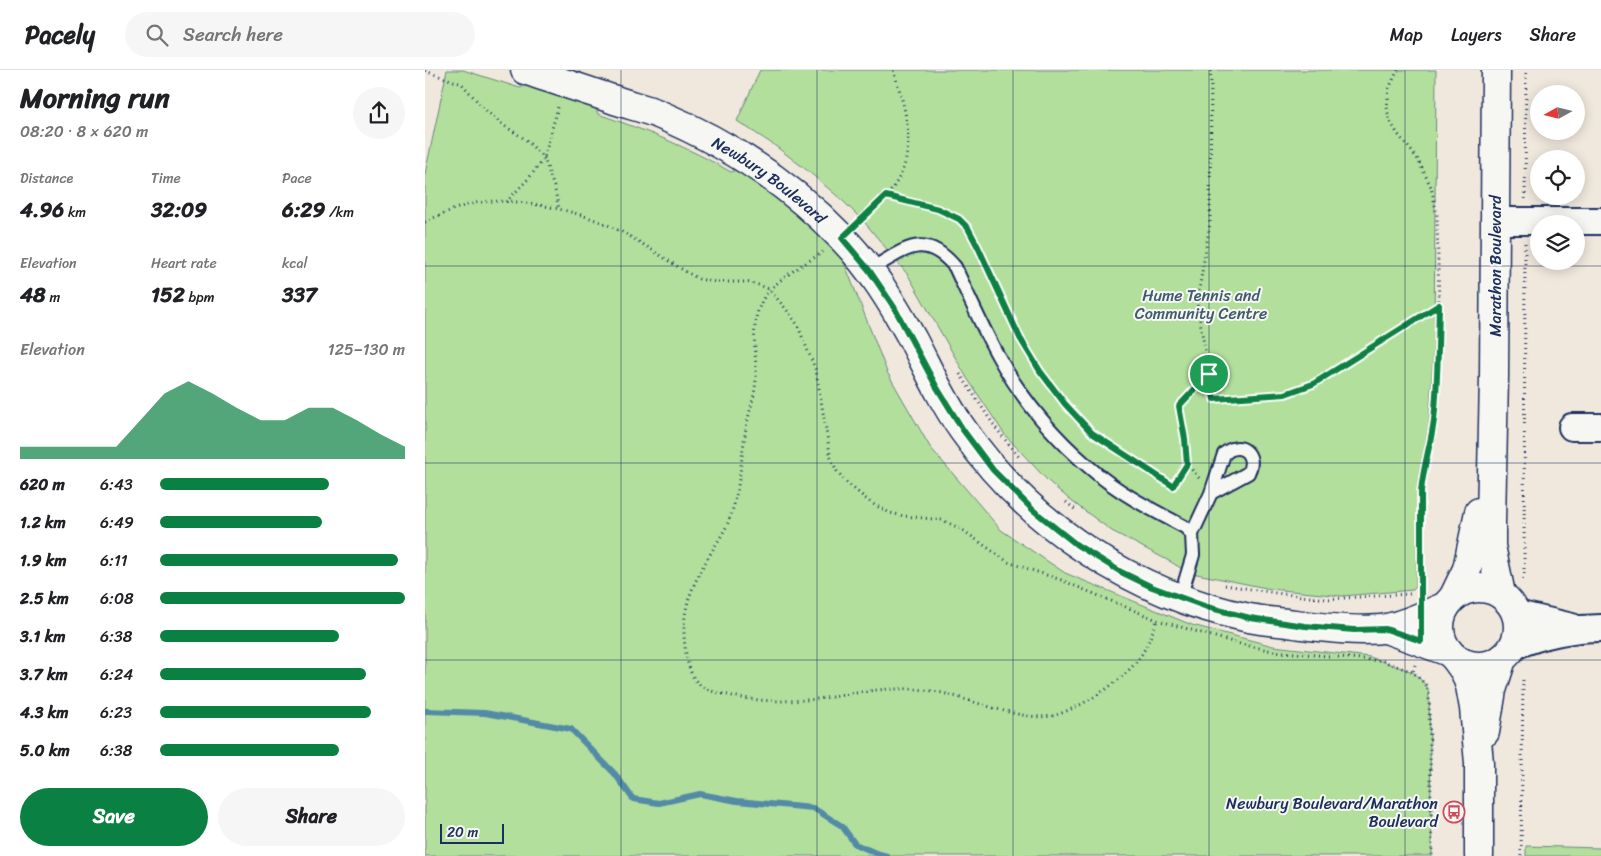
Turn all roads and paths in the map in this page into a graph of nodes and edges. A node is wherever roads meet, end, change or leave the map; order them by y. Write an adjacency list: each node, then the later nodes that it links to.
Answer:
1 (525, 70): 8 (street, Newbury Boulevard)
2 (893, 70): 10 (path)
3 (1211, 70): 21 (path)
4 (1398, 70): 20 (path)
5 (1496, 70): 13 (street, Marathon Boulevard)
6 (1525, 70): 14 (path)
7 (425, 71): 9 (path)
8 (564, 83): 9 (path); 17 (street, Newbury Boulevard)
9 (544, 158): 11 (path); 12 (path)
10 (886, 196): 17 (path); 25 (path)
11 (505, 202): 12 (path); 16 (path)
12 (559, 209): 19 (path)
13 (1495, 221): 14 (street); 24 (street, Marathon Boulevard)
14 (1525, 221): 15 (street); 28 (path)
15 (1601, 221)
16 (425, 222)
17 (842, 238): 18 (street, Newbury Boulevard); 19 (path)
18 (869, 270): 27 (lane); 29 (street, Newbury Boulevard)
19 (769, 289): 19 (path)
20 (1439, 305): 21 (path); 33 (path)
21 (1209, 374): 25 (path)
22 (1572, 427): 23 (street)
23 (1601, 427)
24 (1491, 462): 28 (street, Marathon Boulevard); 30 (street, Marathon Boulevard)
25 (1187, 464): 26 (path)
26 (1211, 493): 27 (lane)
27 (1192, 534): 29 (lane)
28 (1514, 597): 30 (street); 31 (street); 35 (street)
29 (1179, 598): 33 (street, Newbury Boulevard)
30 (1450, 601): 33 (street, Newbury Boulevard); 34 (street)
31 (1575, 628): 32 (street); 35 (street)
32 (1601, 628)
33 (1421, 629): 34 (street); 37 (path)
34 (1452, 655): 35 (street); 36 (street)
35 (1513, 659): 36 (street); 39 (path)
36 (1479, 763): 38 (street)
37 (1432, 856)
38 (1479, 856)
39 (1521, 856)

